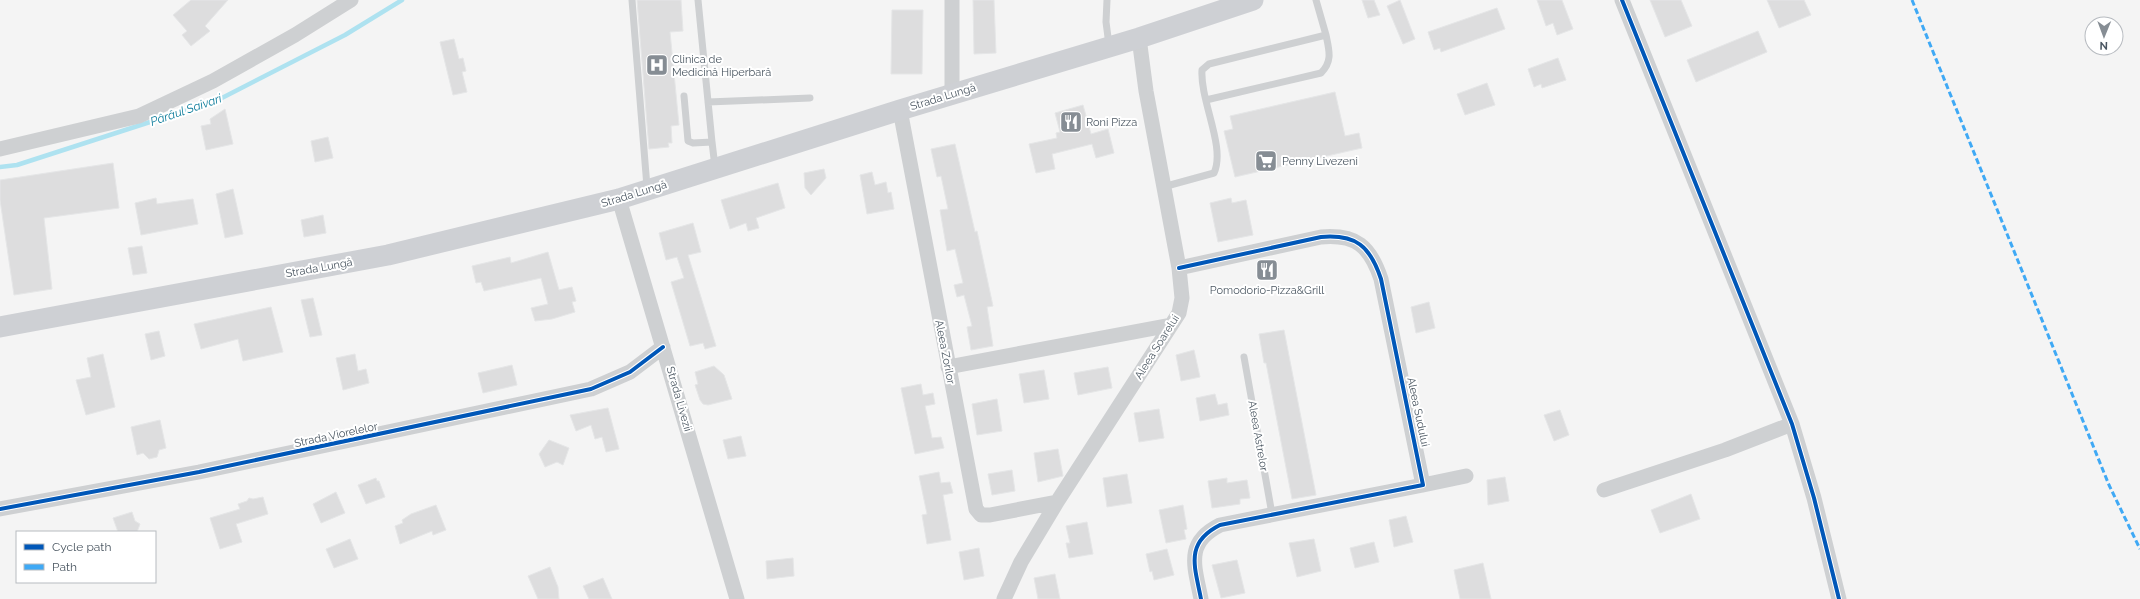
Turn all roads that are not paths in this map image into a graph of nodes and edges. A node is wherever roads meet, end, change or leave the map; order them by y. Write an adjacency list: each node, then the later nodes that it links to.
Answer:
1 (352, 0): 19 (street)
2 (632, 0): 22 (lane)
3 (698, 0): 16 (lane)
4 (952, 0): 12 (street)
5 (1107, 0): 11 (lane)
6 (1253, 0): 10 (main road, Strada Lungă)
7 (1316, 0): 9 (lane)
8 (1622, 0): 30 (street)
9 (1326, 35): 15 (lane); 15 (lane)
10 (1138, 38): 11 (main road, Strada Lungă); 21 (street, Aleea Soarelui)
11 (1110, 47): 12 (main road, Strada Lungă)
12 (952, 94): 17 (main road, Strada Lungă)
13 (684, 96): 18 (lane)
14 (810, 98): 16 (lane)
15 (1206, 100): 21 (lane)
16 (708, 102): 18 (lane)
17 (900, 110): 20 (main road, Strada Lungă); 29 (street, Aleea Zorilor)
18 (712, 142): 20 (lane)
19 (0, 149)
20 (715, 169): 22 (main road, Strada Lungă)
21 (1163, 187): 24 (street, Aleea Soarelui)
22 (647, 190): 23 (main road, Strada Lungă)
23 (619, 200): 26 (main road, Strada Lungă); 27 (street, Strada Livezii)
24 (1179, 268): 25 (street, Aleea Soarelui); 32 (street, Aleea Sudului)
25 (1171, 325): 29 (street); 34 (street, Aleea Soarelui)
26 (0, 327)
27 (664, 347): 35 (street, Strada Viorelelor); 37 (street, Strada Livezii)
28 (1244, 357): 36 (lane, Aleea Astrelor)
29 (948, 367): 34 (street, Aleea Zorilor)
30 (1792, 424): 33 (street); 40 (street)
31 (1466, 476): 32 (street)
32 (1423, 484): 36 (street)
33 (1604, 490)
34 (1057, 502): 38 (street, Aleea Soarelui)
35 (0, 509)
36 (1272, 514): 39 (street)
37 (737, 599)
38 (1004, 599)
39 (1201, 599)
40 (1839, 599)

